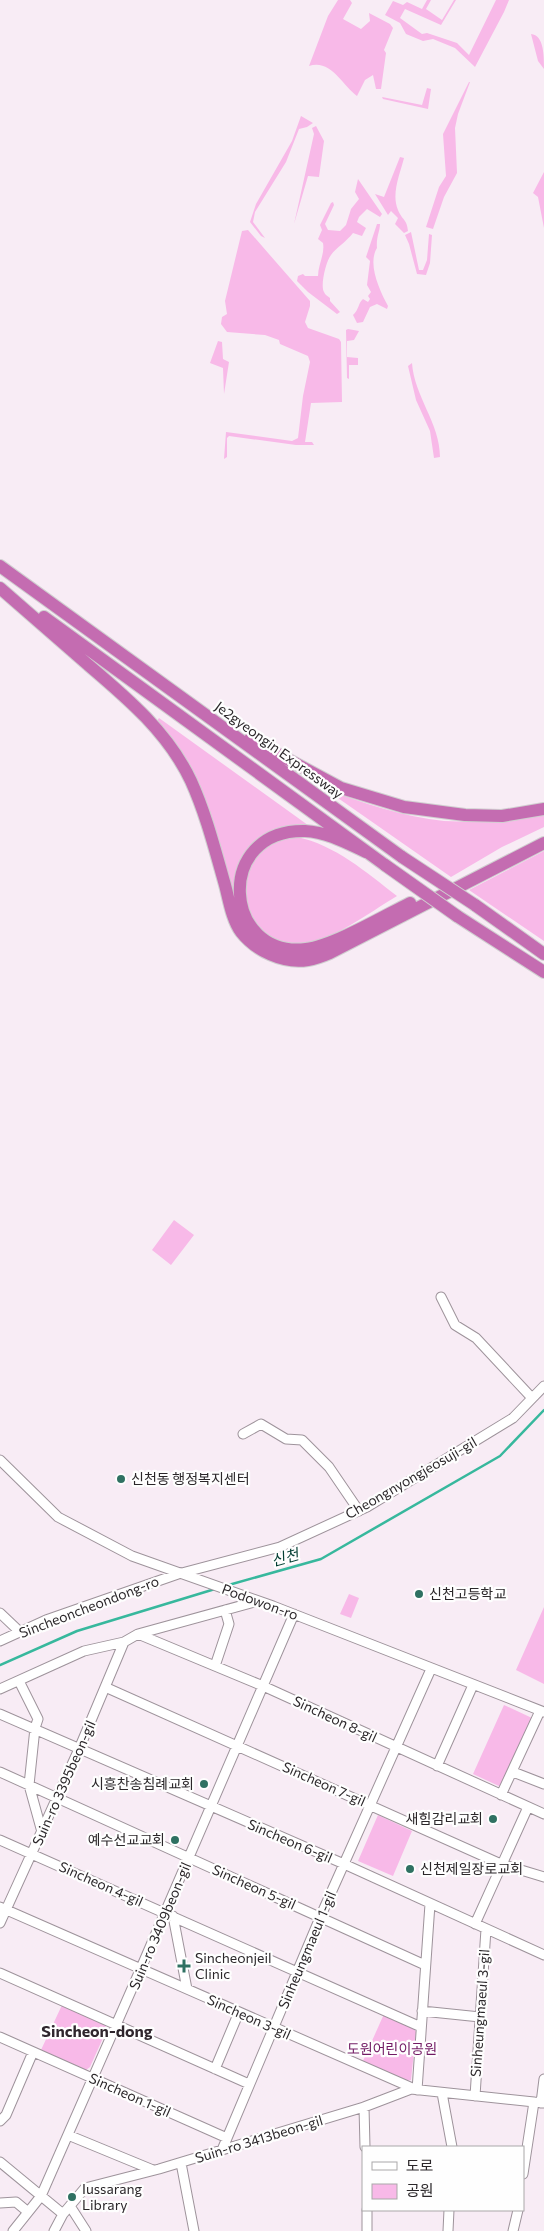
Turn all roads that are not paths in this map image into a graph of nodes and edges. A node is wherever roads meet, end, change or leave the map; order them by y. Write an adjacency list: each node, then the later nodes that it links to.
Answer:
1 (0, 566): 4 (highway, Je2gyeongin Expressway)
2 (0, 584): 8 (highway)
3 (0, 588): 7 (highway)
4 (206, 715): 5 (highway); 9 (highway, Je2gyeongin Expressway, bridge)
5 (544, 809)
6 (544, 836): 8 (highway)
7 (544, 843)
8 (366, 852): 10 (highway, bridge)
9 (544, 954)
10 (544, 972)
11 (441, 1297): 13 (street)
12 (544, 1386): 13 (street, Cheongnyongjeosuji-gil)
13 (532, 1398): 16 (street, Cheongnyongjeosuji-gil)
14 (243, 1434): 16 (street)
15 (0, 1460): 17 (street, Podowon-ro)
16 (359, 1511): 17 (street, Cheongnyongjeosuji-gil)
17 (182, 1575): 18 (street, Podowon-ro); 22 (street, Sincheoncheondong-ro)
18 (255, 1600): 19 (street); 21 (street, Podowon-ro)
19 (224, 1610): 23 (street); 26 (street)
20 (0, 1612): 22 (street)
21 (294, 1614): 27 (street, Podowon-ro); 30 (street, Suin-ro 3409beon-gil)
22 (20, 1632): 24 (street, Sincheoncheondong-ro)
23 (138, 1634): 25 (street); 26 (street, Sincheon 8-gil)
24 (0, 1641)
25 (124, 1642): 28 (street); 31 (street, Suin-ro 3395beon-gil)
26 (215, 1666): 30 (street, Sincheon 8-gil)
27 (431, 1669): 29 (street, Podowon-ro); 37 (street, Sinheungmaeul 1-gil)
28 (19, 1681): 32 (street); 35 (street)
29 (473, 1685): 33 (street, Podowon-ro); 39 (street)
30 (263, 1686): 36 (street, Suin-ro 3409beon-gil); 37 (street, Sincheon 8-gil)
31 (105, 1687): 36 (street, Sincheon 7-gil); 38 (street, Suin-ro 3395beon-gil)
32 (0, 1689)
33 (542, 1711): 41 (street, Podowon-ro)
34 (0, 1714): 35 (street, Sincheon 6-gil)
35 (35, 1728): 38 (street, Sincheon 6-gil); 43 (street)
36 (237, 1746): 46 (street, Sincheon 7-gil); 47 (street, Suin-ro 3409beon-gil)
37 (396, 1748): 39 (street, Sincheon 8-gil); 46 (street, Sinheungmaeul 1-gil)
38 (79, 1749): 45 (street, Suin-ro 3395beon-gil); 47 (street, Sincheon 6-gil)
39 (437, 1766): 44 (street, Sincheon 8-gil)
40 (0, 1772): 43 (street, Sincheon 5-gil)
41 (512, 1772): 42 (street); 44 (street, Podowon-ro)
42 (544, 1784)
43 (29, 1785): 45 (street, Sincheon 5-gil); 50 (street)
44 (501, 1795): 48 (street, Sincheon 8-gil)
45 (57, 1798): 50 (street, Suin-ro 3395beon-gil); 53 (street, Sincheon 5-gil)
46 (370, 1805): 54 (street, Sinheungmaeul 1-gil); 55 (street, Sincheon 7-gil)
47 (211, 1807): 53 (street, Suin-ro 3409beon-gil); 54 (street, Sincheon 6-gil)
48 (528, 1807): 49 (street, Sincheon 8-gil); 55 (street)
49 (544, 1814)
50 (42, 1832): 52 (street, Suin-ro 3395beon-gil)
51 (0, 1840): 52 (street, Sincheon 4-gil)
52 (32, 1854): 58 (street, Suin-ro 3395beon-gil); 59 (street, Sincheon 4-gil)
53 (189, 1858): 59 (street, Suin-ro 3409beon-gil); 60 (street, Sincheon 5-gil)
54 (344, 1864): 57 (street, Sincheon 6-gil); 60 (street, Sinheungmaeul 1-gil)
55 (501, 1864): 56 (street, Sincheon 7-gil); 62 (street)
56 (544, 1877)
57 (430, 1904): 62 (street, Sincheon 6-gil); 65 (street)
58 (3, 1908): 61 (street, Suin-ro 3395beon-gil); 66 (street, Sincheon 3-gil)
59 (169, 1914): 66 (street, Suin-ro 3409beon-gil); 67 (street, Sincheon 4-gil); 69 (street)
60 (321, 1917): 65 (street, Sincheon 5-gil); 67 (street, Sinheungmaeul 1-gil)
61 (0, 1923)
62 (475, 1924): 63 (street, Sincheon 6-gil)
63 (486, 1929): 64 (street, Sincheon 6-gil); 72 (street, Sinheungmaeul 3-gil)
64 (544, 1955)
65 (425, 1965): 70 (street)
66 (141, 1968): 69 (street, Sincheon 3-gil); 73 (street, Suin-ro 3409beon-gil)
67 (298, 1972): 74 (street, Sincheon 4-gil); 75 (street, Sinheungmaeul 1-gil)
68 (0, 1973): 73 (street)
69 (187, 1989): 71 (street, Sincheon 3-gil)
70 (422, 2011): 72 (street); 74 (street)
71 (239, 2012): 75 (street, Sincheon 3-gil); 78 (street)
72 (480, 2017): 84 (street, Sinheungmaeul 3-gil)
73 (117, 2024): 78 (street); 79 (street, Suin-ro 3409beon-gil)
74 (421, 2027): 82 (street)
75 (274, 2028): 81 (street, Sinheungmaeul 1-gil); 82 (street, Sincheon 3-gil)
76 (0, 2037): 77 (street, Sincheon 1-gil)
77 (33, 2052): 79 (street, Sincheon 1-gil); 87 (street)
78 (214, 2069): 81 (street)
79 (94, 2078): 88 (street, Suin-ro 3409beon-gil); 89 (street, Sincheon 1-gil)
80 (544, 2079): 85 (street)
81 (249, 2084): 89 (street, Sinheungmaeul 1-gil)
82 (417, 2090): 83 (street, Suin-ro 3413beon-gil); 86 (street, Suin-ro 3413beon-gil)
83 (442, 2093): 84 (street, Suin-ro 3413beon-gil); 91 (street)
84 (475, 2096): 85 (street, Suin-ro 3413beon-gil)
85 (540, 2102): 95 (street)
86 (364, 2107): 90 (street); 92 (street, Suin-ro 3413beon-gil)
87 (0, 2121)
88 (68, 2136): 96 (street); 97 (street, Suin-ro 3409beon-gil)
89 (227, 2138): 92 (street, Sinheungmaeul 1-gil)
90 (365, 2146)
91 (452, 2146)
92 (222, 2150): 94 (street, Suin-ro 3413beon-gil)
93 (0, 2162): 97 (street)
94 (181, 2163): 96 (street, Suin-ro 3413beon-gil); 108 (street)
95 (524, 2170)
96 (154, 2171): 99 (street, Suin-ro 3413beon-gil)
97 (40, 2196): 103 (street, Suin-ro 3409beon-gil); 104 (street)
98 (0, 2203): 103 (street)
99 (70, 2206): 104 (street, Suin-ro 3413beon-gil); 107 (street)
100 (367, 2211): 109 (street)
101 (449, 2211): 110 (street)
102 (518, 2211): 111 (street)
103 (28, 2212): 105 (street, Suin-ro 3409beon-gil)
104 (63, 2214): 106 (street, Suin-ro 3413beon-gil)
105 (13, 2231)
106 (54, 2231)
107 (86, 2231)
108 (194, 2231)
109 (367, 2231)
110 (448, 2231)
111 (513, 2231)

